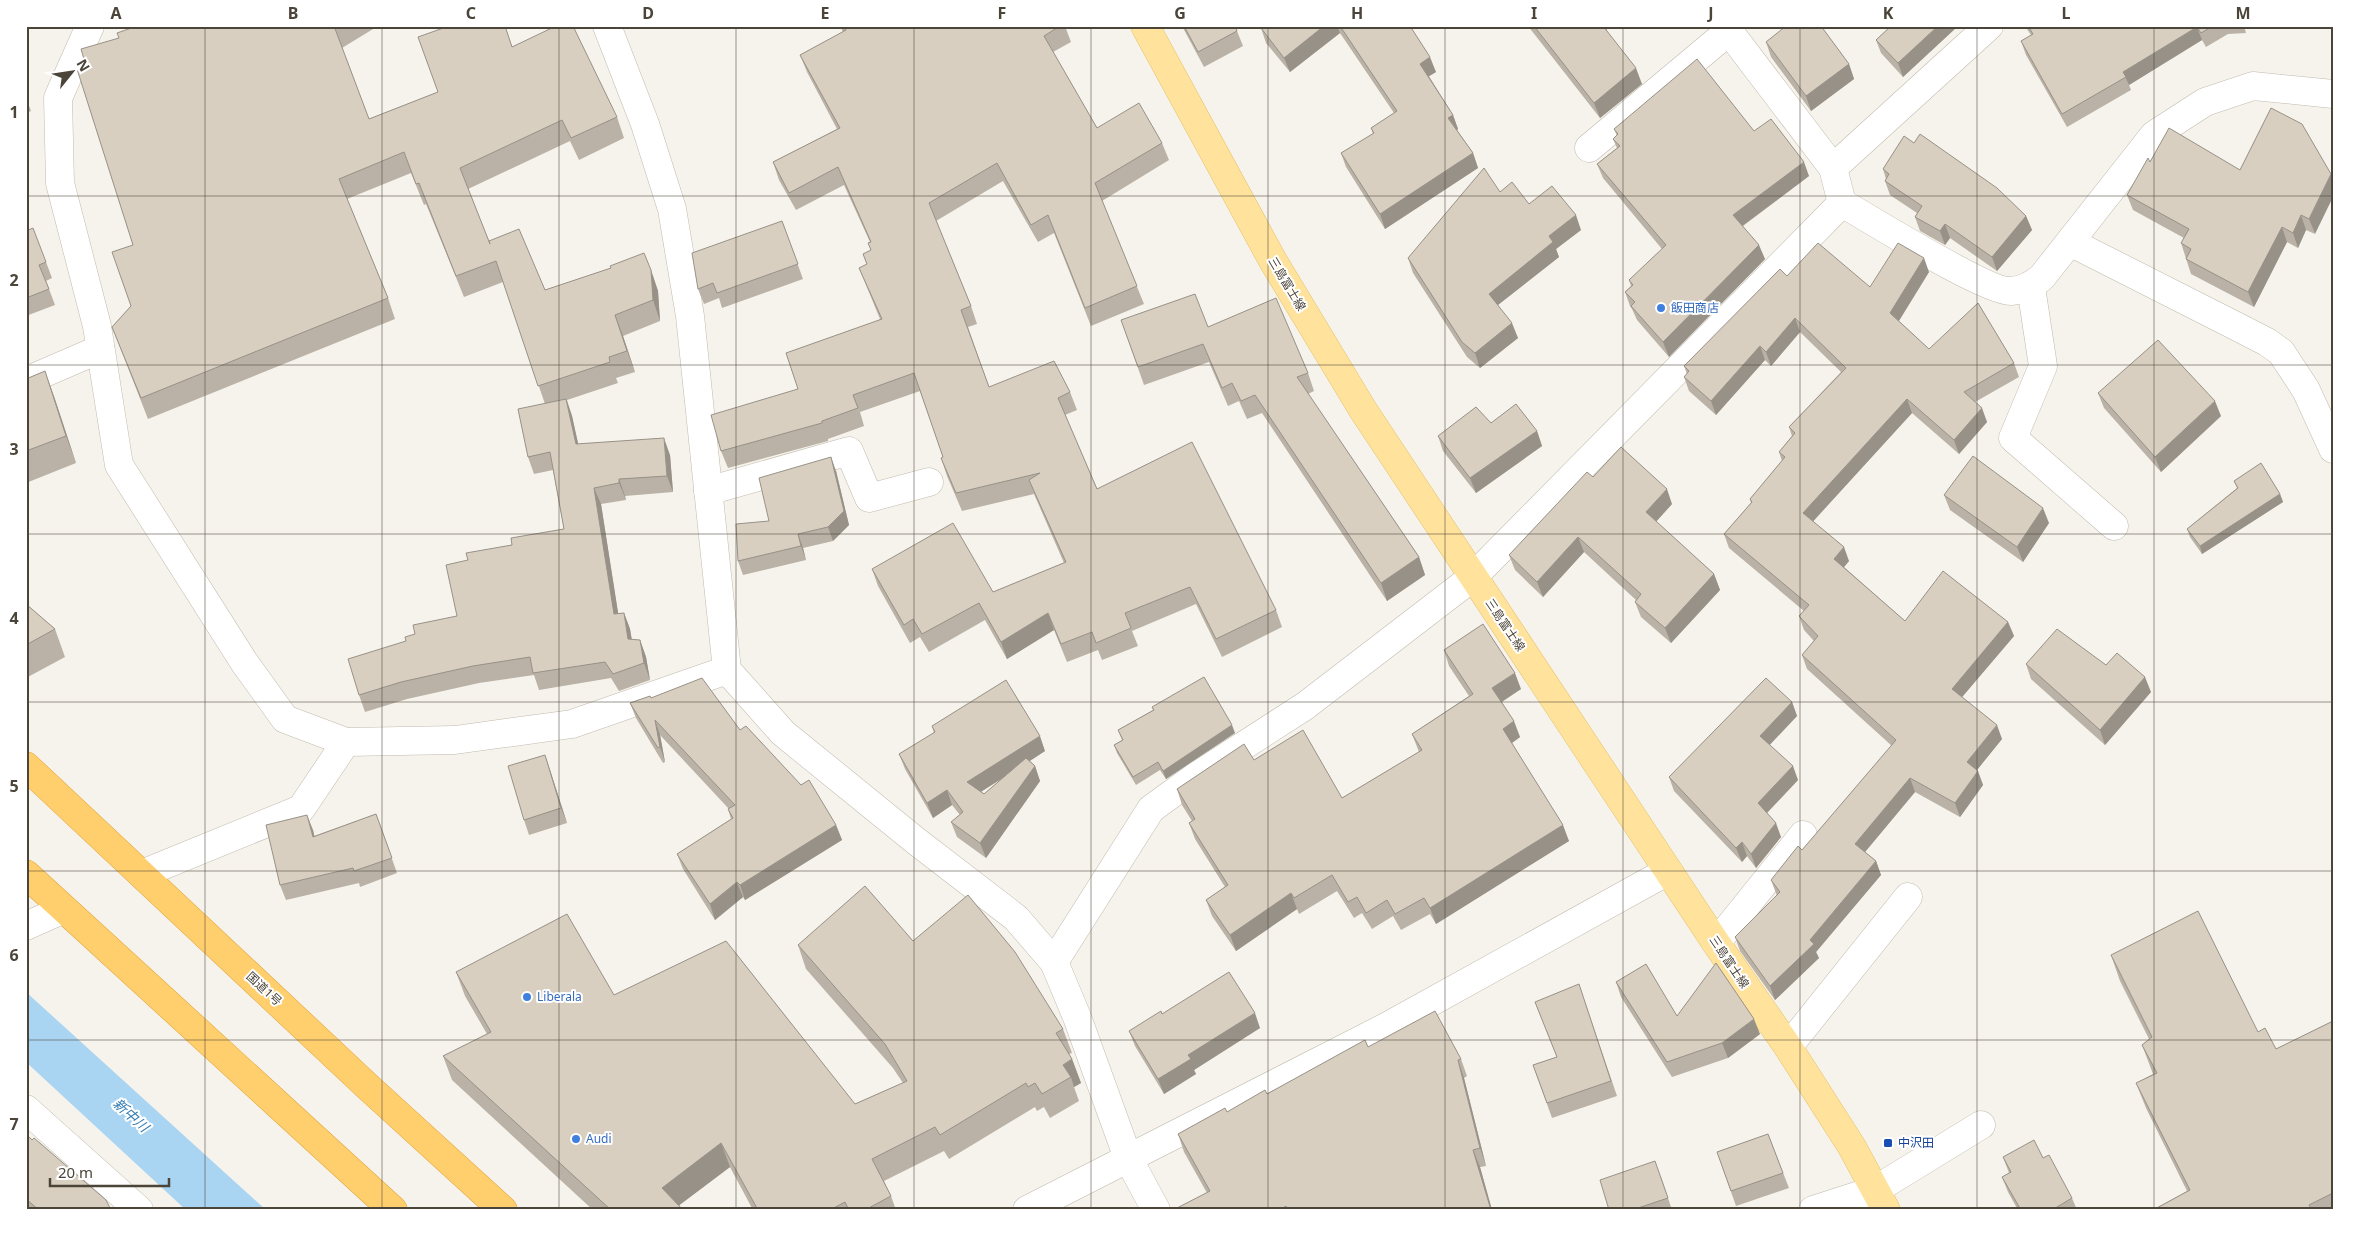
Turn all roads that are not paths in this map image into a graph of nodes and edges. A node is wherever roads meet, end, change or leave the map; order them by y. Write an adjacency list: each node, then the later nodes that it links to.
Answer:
1 (90, 26): 12 (street)
2 (607, 26): 16 (street)
3 (1145, 26): 18 (main road, 三島富士線)
4 (1989, 26): 8 (street)
5 (1727, 29): 7 (street); 8 (street)
6 (2333, 94): 10 (street)
7 (1589, 148)
8 (1833, 168): 9 (street)
9 (1842, 203): 11 (street); 18 (street)
10 (2070, 242): 11 (street); 14 (street)
11 (2031, 287): 17 (street)
12 (100, 349): 13 (street); 20 (street)
13 (26, 381)
14 (2333, 449)
15 (929, 482): 16 (street)
16 (708, 491): 19 (street)
17 (2114, 526)
18 (1473, 576): 23 (main road, 三島富士線); 30 (street)
19 (728, 670): 20 (street); 30 (street)
20 (346, 742): 25 (street)
21 (26, 766): 25 (highway, 国道1号)
22 (1804, 835): 29 (street)
23 (1668, 871): 29 (main road, 三島富士線); 34 (street)
24 (26, 874): 27 (highway)
25 (142, 874): 38 (highway, 国道1号)
26 (1908, 897): 31 (street)
27 (64, 909): 28 (street); 37 (highway)
28 (26, 926)
29 (1716, 943): 31 (main road, 三島富士線)
30 (1054, 962): 34 (street)
31 (1788, 1047): 35 (main road, 三島富士線)
32 (26, 1109): 36 (street)
33 (1980, 1125): 35 (street)
34 (1128, 1158): 39 (street); 40 (street)
35 (1881, 1200): 41 (street)
36 (139, 1210)
37 (393, 1210)
38 (504, 1210)
39 (1027, 1210)
40 (1156, 1210)
41 (1813, 1210)

